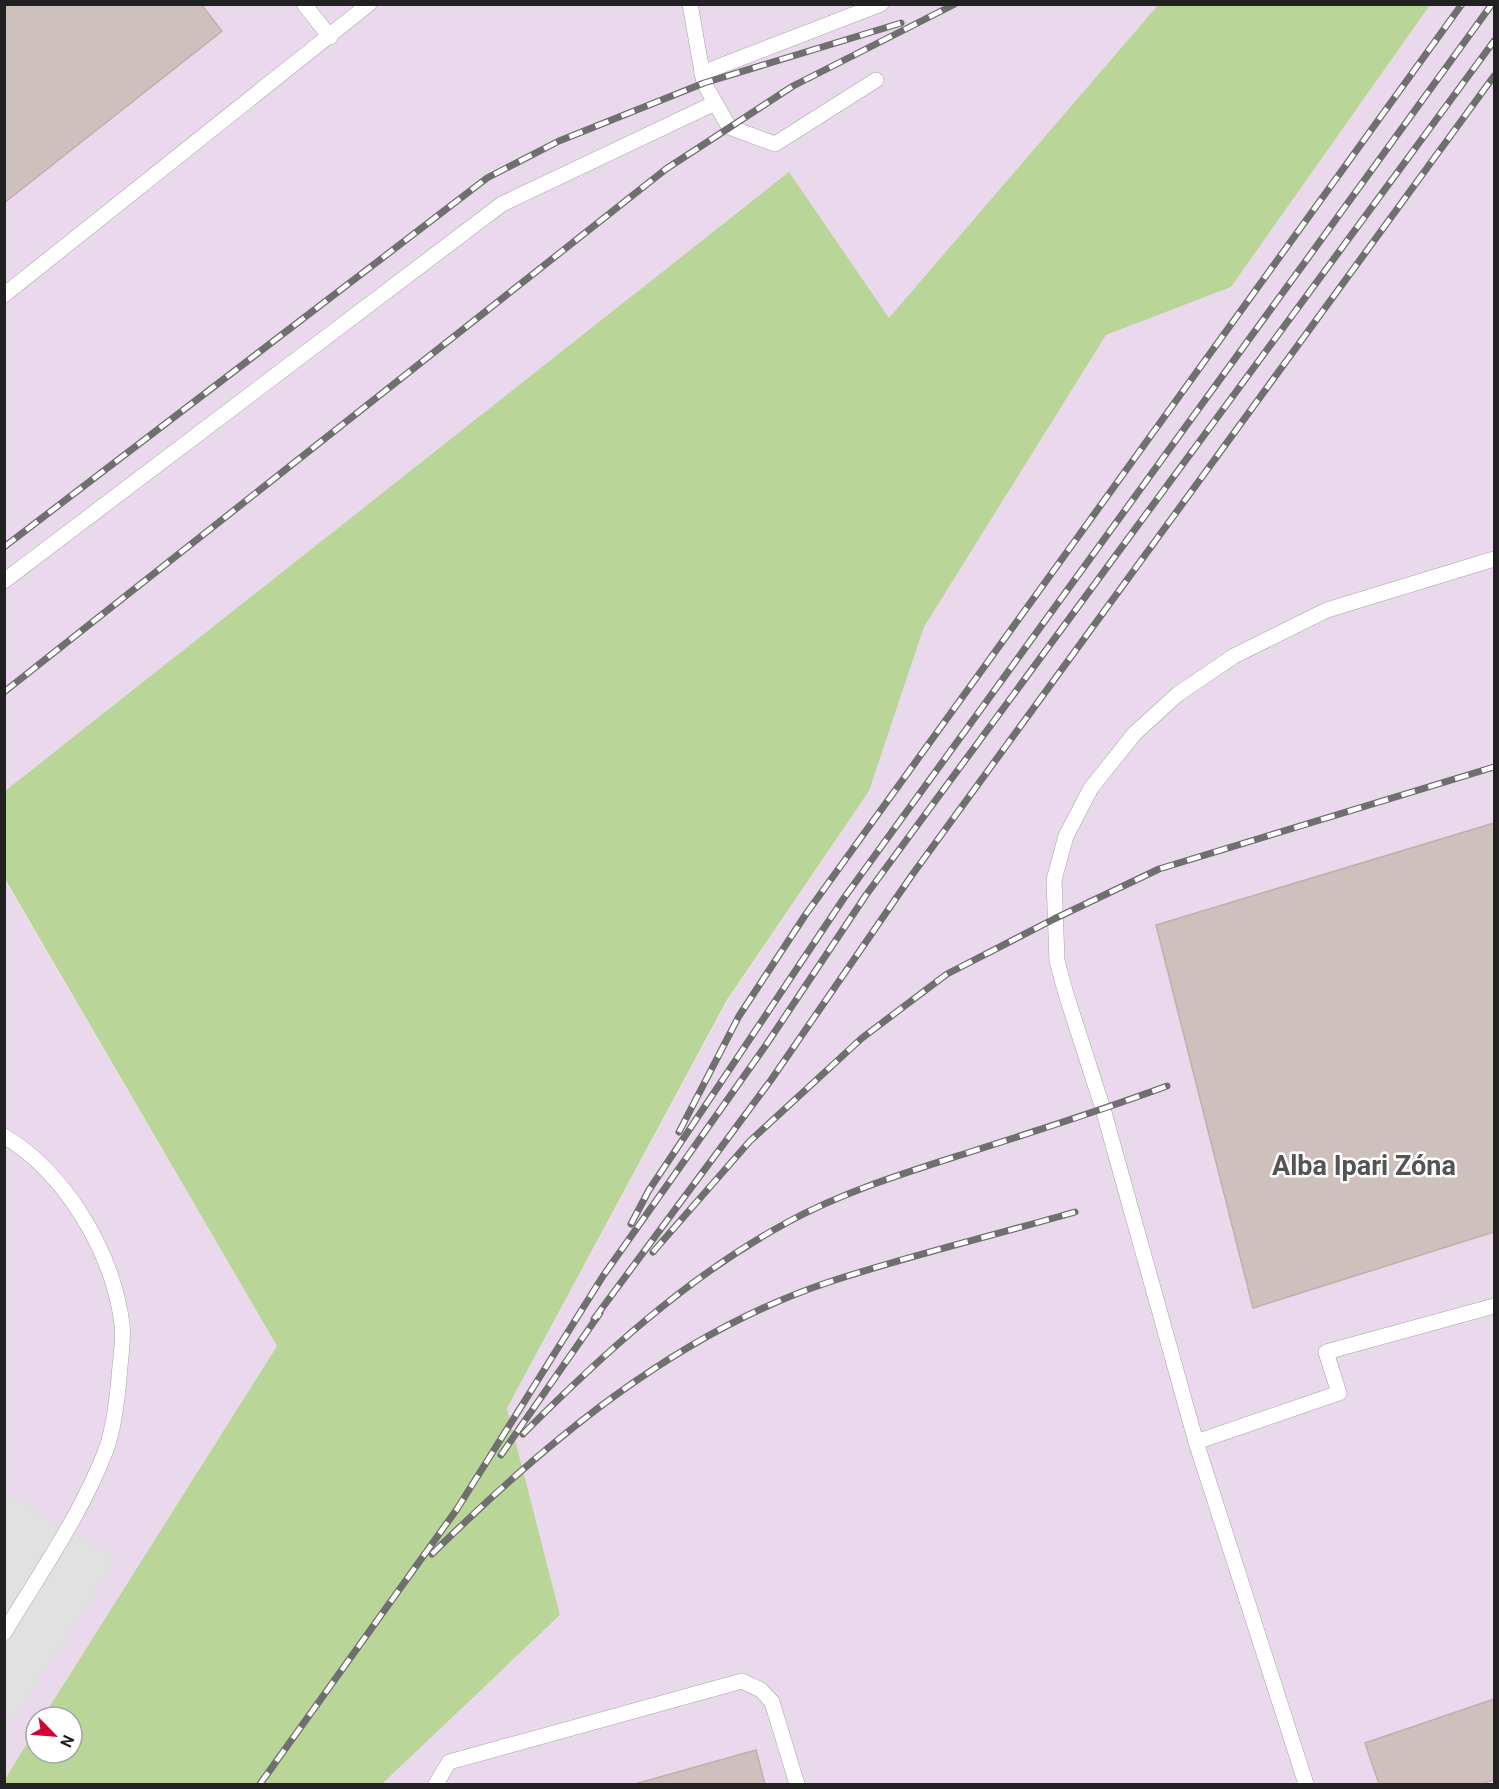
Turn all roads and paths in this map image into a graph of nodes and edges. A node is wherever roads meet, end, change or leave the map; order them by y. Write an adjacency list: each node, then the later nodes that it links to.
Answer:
1 (304, 4): 5 (lane)
2 (369, 4): 5 (lane)
3 (690, 4): 6 (lane)
4 (881, 4): 6 (lane)
5 (330, 37): 9 (lane)
6 (702, 73): 8 (lane)
7 (876, 80): 8 (lane)
8 (715, 103): 11 (lane)
9 (4, 295)
10 (1494, 559): 14 (lane)
11 (4, 580)
12 (4, 1136): 15 (lane)
13 (1494, 1306): 14 (lane)
14 (1196, 1442): 18 (lane)
15 (4, 1633)
16 (436, 1785): 17 (lane)
17 (797, 1785)
18 (1306, 1785)

